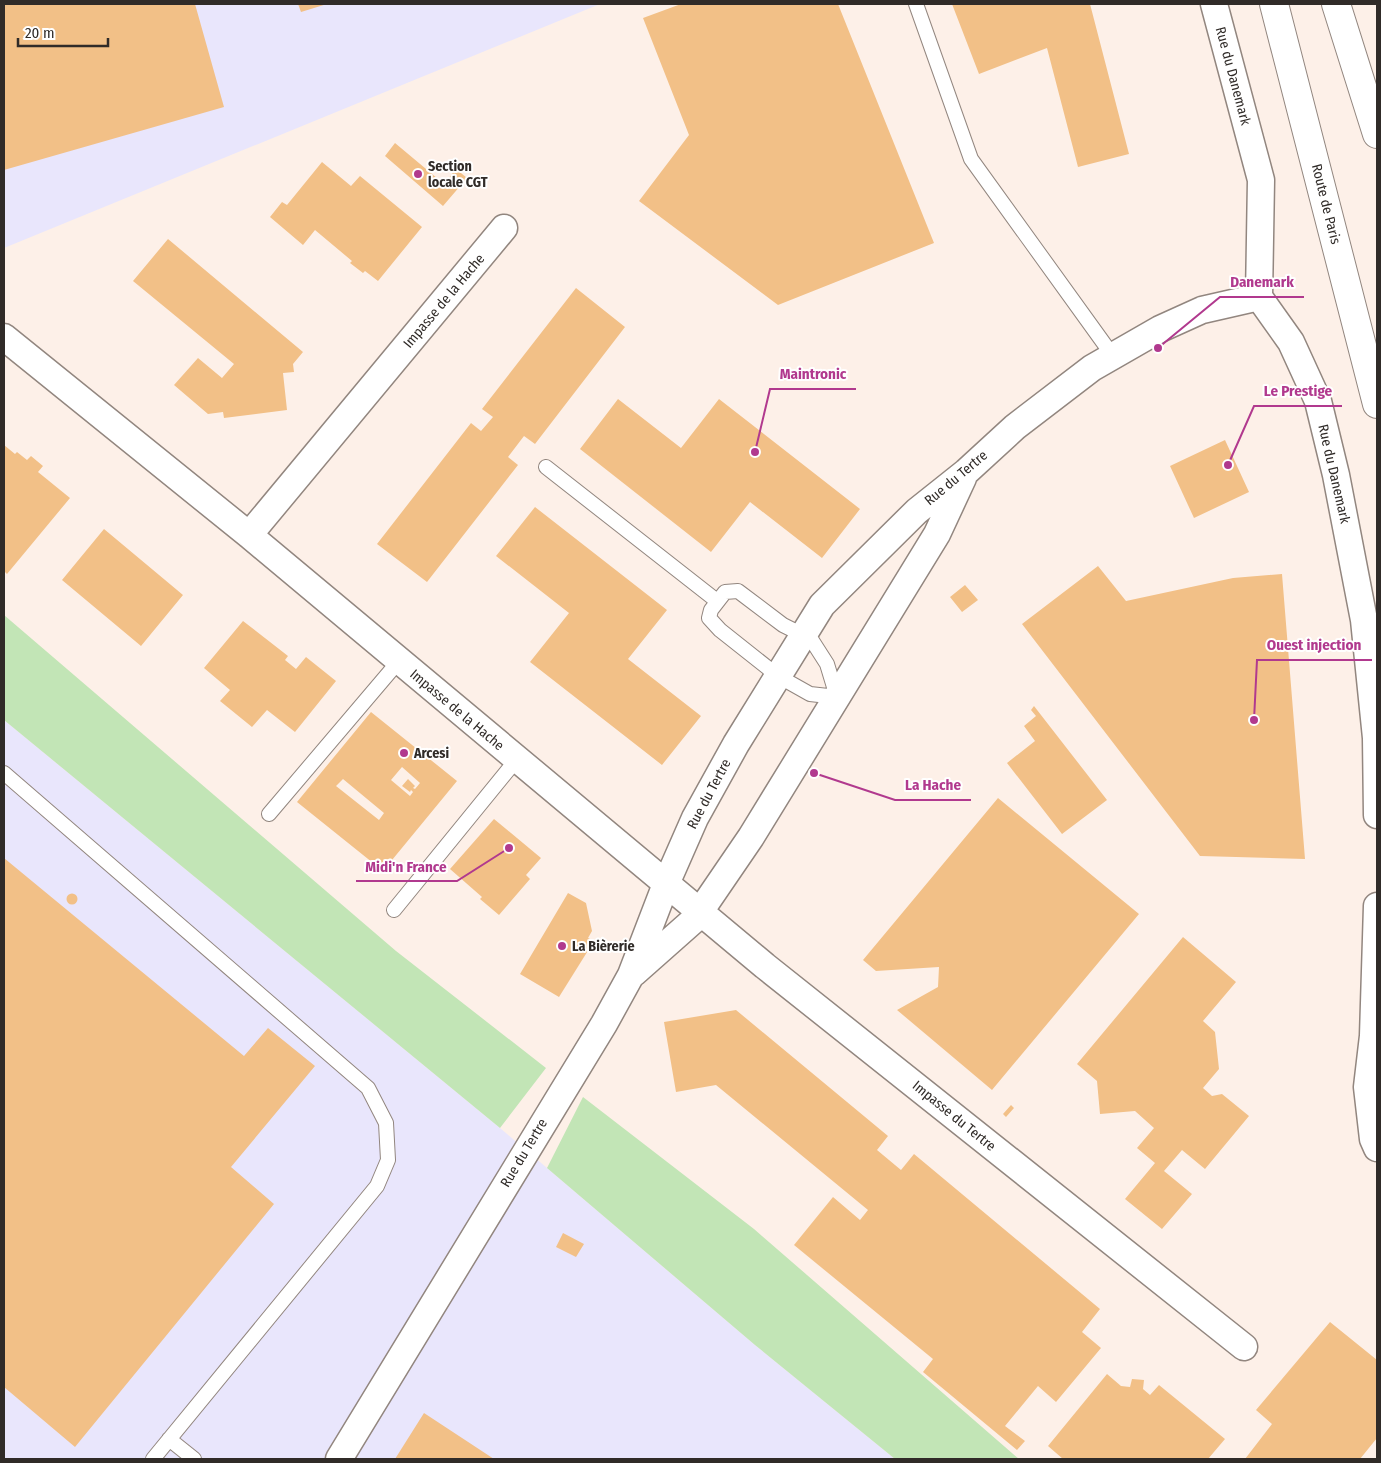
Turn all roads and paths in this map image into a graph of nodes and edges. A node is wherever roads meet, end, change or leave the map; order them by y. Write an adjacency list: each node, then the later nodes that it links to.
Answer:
1 (916, 4): 9 (lane)
2 (1214, 4): 7 (street, Rue du Danemark)
3 (1274, 4): 10 (main road, Route de Paris)
4 (1336, 4): 5 (main road)
5 (1377, 134)
6 (504, 228): 13 (street, Impasse de la Hache)
7 (1259, 297): 9 (street, Rue du Tertre); 22 (street, Rue du Danemark)
8 (4, 337): 13 (street, Impasse de la Hache)
9 (1113, 356): 12 (street, Rue du Tertre)
10 (1377, 404)
11 (546, 467): 14 (lane)
12 (966, 472): 15 (street, Rue du Tertre); 18 (street)
13 (249, 534): 16 (street, Impasse de la Hache)
14 (717, 601): 15 (lane); 17 (lane)
15 (803, 635): 17 (street, Rue du Tertre); 18 (lane)
16 (399, 661): 19 (street, Impasse de la Hache); 21 (lane)
17 (778, 676): 18 (lane); 23 (street, Rue du Tertre)
18 (837, 697): 26 (street)
19 (517, 760): 23 (street, Impasse de la Hache); 25 (lane)
20 (4, 773): 31 (lane)
21 (269, 814)
22 (1377, 815)
23 (666, 884): 26 (street, Impasse du Tertre); 27 (street, Rue du Tertre)
24 (1377, 906): 28 (street)
25 (394, 910)
26 (700, 912): 27 (street); 30 (street, Impasse du Tertre)
27 (631, 975): 34 (street, Rue du Tertre)
28 (1375, 1040): 29 (street)
29 (1377, 1148)
30 (1244, 1347)
31 (169, 1440): 32 (lane); 33 (lane)
32 (152, 1459)
33 (194, 1459)
34 (339, 1459)

